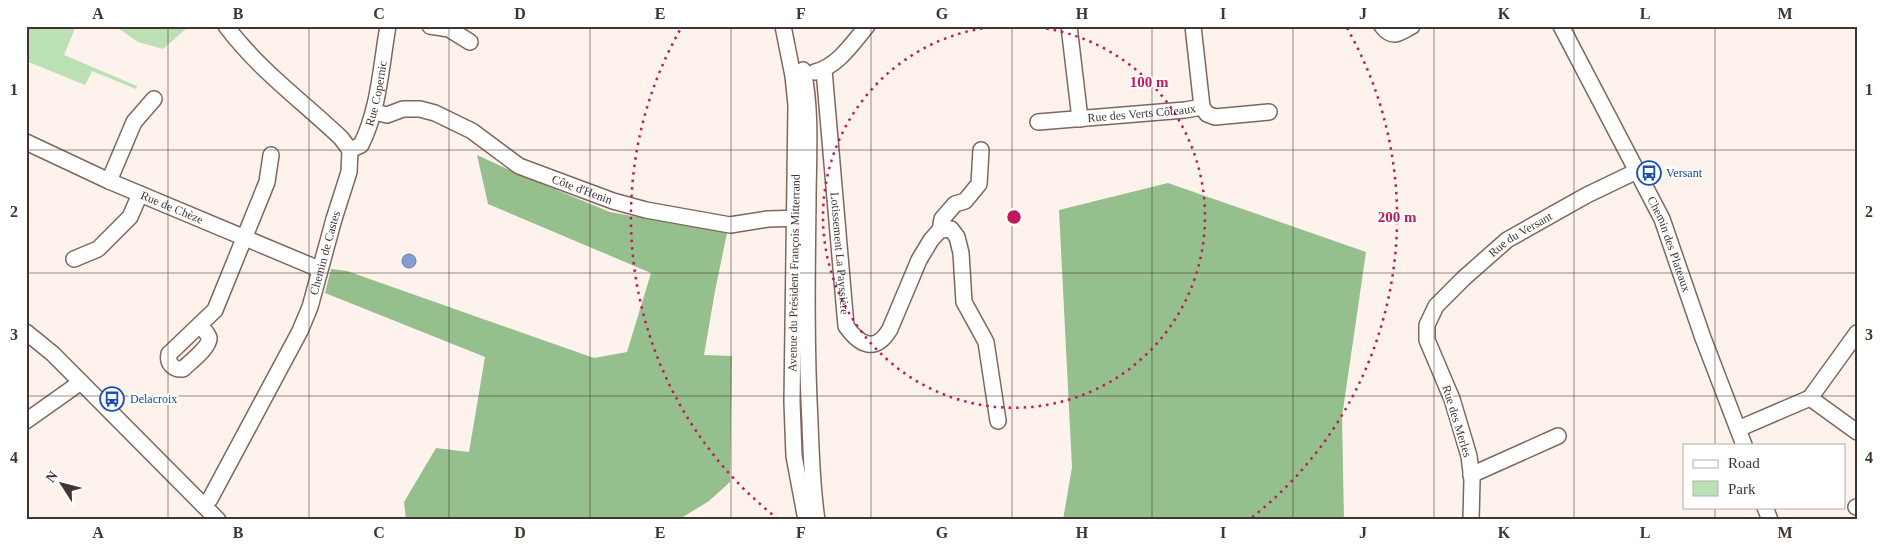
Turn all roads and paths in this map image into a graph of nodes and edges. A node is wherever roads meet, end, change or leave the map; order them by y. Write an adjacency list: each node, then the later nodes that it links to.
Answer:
1 (226, 26): 22 (street)
2 (388, 26): 17 (street, Rue Copernic)
3 (430, 26): 12 (street)
4 (783, 26): 14 (street, Avenue du Président François Mitterrand)
5 (792, 26): 14 (street, Avenue du Président François Mitterrand)
6 (867, 26): 13 (street)
7 (1069, 26): 19 (street, Rue des Verts Côteaux)
8 (1193, 26): 16 (street, Rue des Verts Côteaux)
9 (1382, 26): 10 (street)
10 (1412, 26)
11 (1560, 26): 25 (street, Chemin des Plateaux)
12 (470, 42)
13 (824, 70): 14 (street); 29 (street, Lotissement La Payssière)
14 (798, 75): 28 (street, Avenue du Président François Mitterrand)
15 (154, 99): 26 (street)
16 (1202, 107): 18 (street, Rue des Verts Côteaux); 19 (street, Rue des Verts Côteaux)
17 (374, 112): 22 (street, Rue Copernic); 28 (street, Côte d'Henin)
18 (1269, 112)
19 (1080, 119): 20 (street, Rue des Verts Côteaux)
20 (1038, 122)
21 (26, 142): 26 (street, Rue de Chèze)
22 (350, 150): 32 (street, Chemin de Castes)
23 (981, 150): 29 (street, Lotissement La Payssière)
24 (271, 155): 30 (street)
25 (1637, 171): 34 (street, Rue du Versant); 41 (street, Chemin des Plateaux)
26 (109, 180): 27 (street, Rue de Chèze)
27 (140, 194): 30 (street, Rue de Chèze); 31 (street)
28 (801, 218): 49 (street, Avenue du Président François Mitterrand); 50 (street, Avenue du Président François Mitterrand)
29 (940, 230): 40 (street)
30 (245, 238): 32 (street, Rue de Chèze); 33 (street)
31 (74, 259)
32 (320, 269): 46 (street, Chemin de Castes)
33 (199, 325)
34 (1427, 325): 45 (street, Rue des Merles)
35 (26, 332): 37 (street)
36 (1857, 333): 38 (street)
37 (81, 382): 39 (street); 46 (street)
38 (1810, 398): 41 (street); 42 (street)
39 (26, 421)
40 (998, 421)
41 (1738, 430): 44 (street, Chemin des Plateaux)
42 (1857, 432)
43 (1558, 436): 45 (street)
44 (1744, 444)
45 (1471, 474): 51 (street, Rue des Merles)
46 (203, 506): 48 (street)
47 (1765, 508): 52 (street)
48 (218, 520)
49 (806, 520)
50 (817, 520)
51 (1471, 520)
52 (1770, 520)

